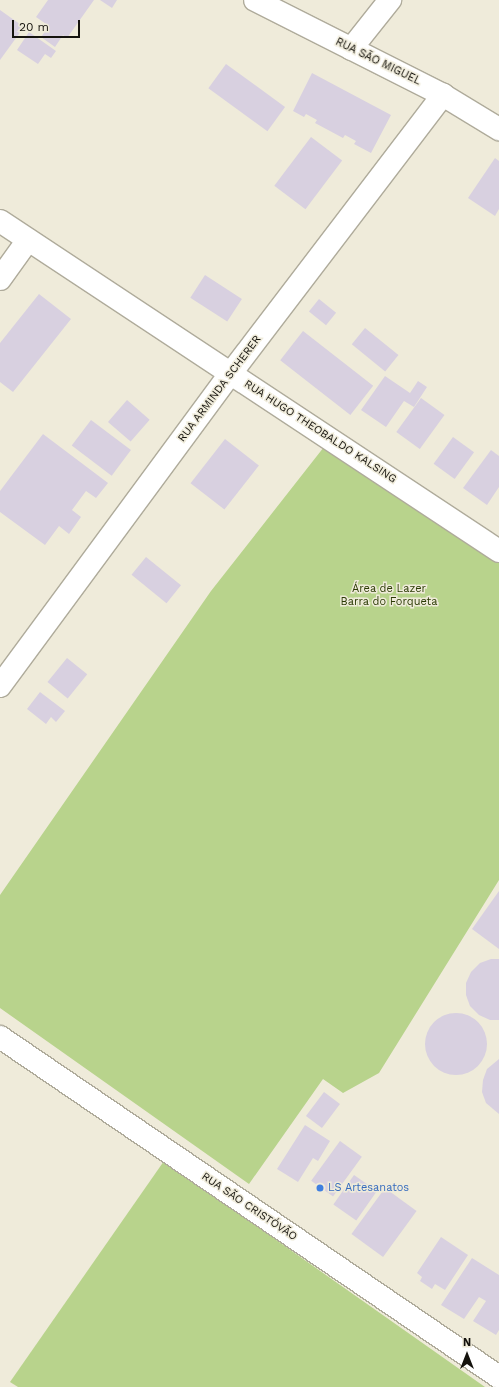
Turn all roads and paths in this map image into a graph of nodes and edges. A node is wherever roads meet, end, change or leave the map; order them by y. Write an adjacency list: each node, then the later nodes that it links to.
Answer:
1 (255, 0): 3 (street, RUA SÃO MIGUEL)
2 (390, 0): 3 (street)
3 (351, 49): 4 (street, RUA SÃO MIGUEL)
4 (443, 95): 5 (street, RUA SÃO MIGUEL); 9 (street, RUA ARMINDA SCHERER)
5 (499, 129)
6 (0, 221): 7 (street, RUA HUGO THEOBALDO KALSING)
7 (28, 240): 8 (street); 9 (street, RUA HUGO THEOBALDO KALSING)
8 (0, 279)
9 (231, 373): 10 (street, RUA HUGO THEOBALDO KALSING); 11 (street, RUA ARMINDA SCHERER)
10 (498, 548)
11 (0, 686)
12 (0, 1037): 13 (street, RUA SÃO CRISTÓVÃO)
13 (499, 1376)

